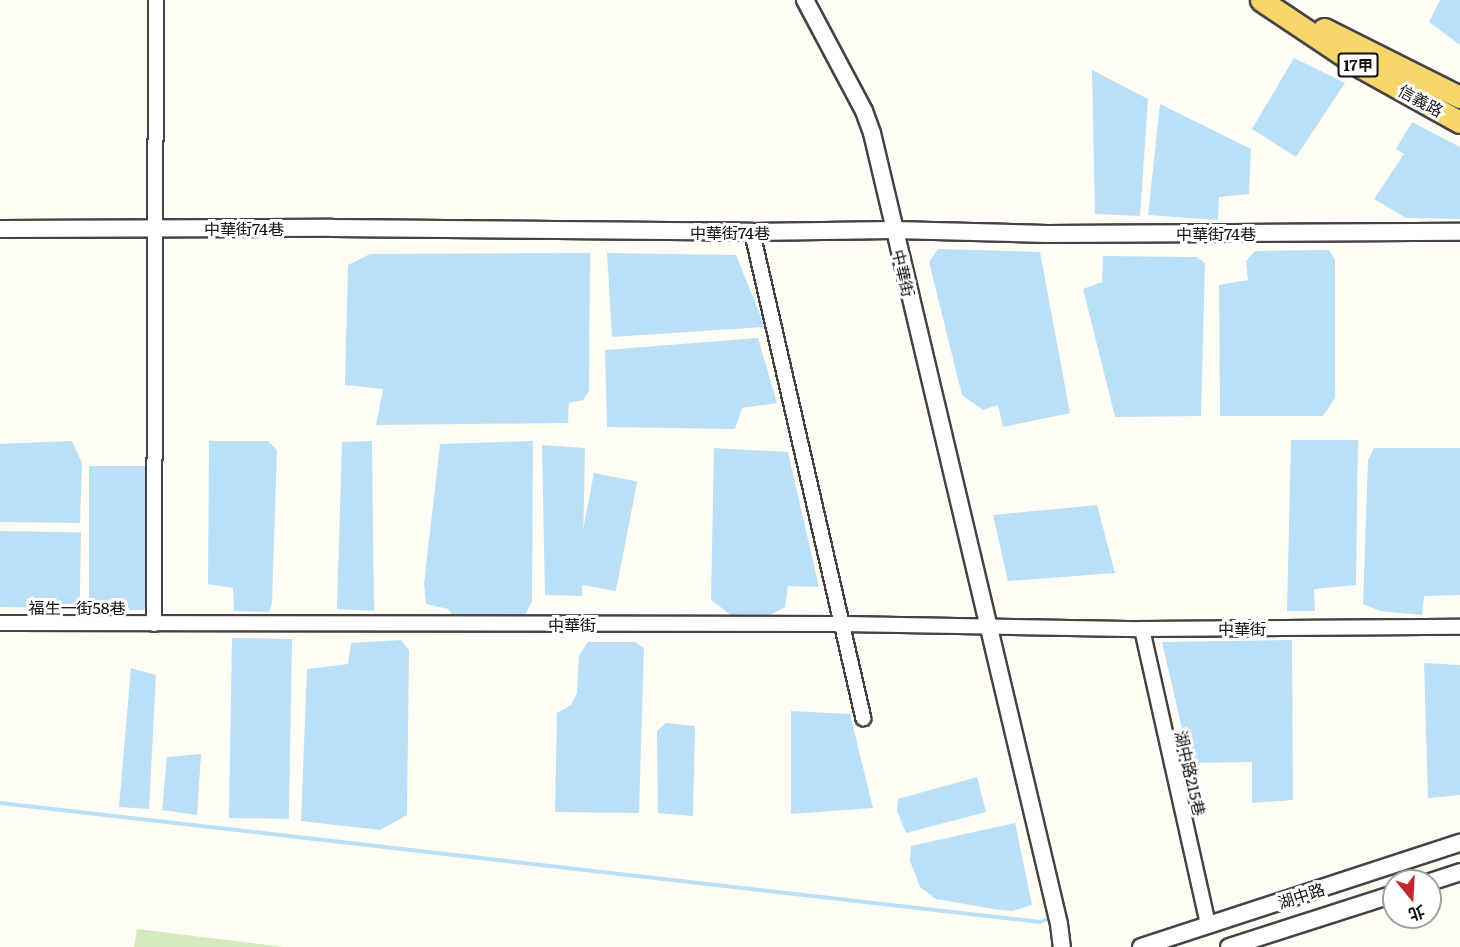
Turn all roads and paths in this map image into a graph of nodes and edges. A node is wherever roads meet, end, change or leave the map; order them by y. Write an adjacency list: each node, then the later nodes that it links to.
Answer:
1 (156, 0): 6 (street)
2 (805, 0): 8 (street, 中華街)
3 (1262, 0): 4 (main road, 信義路 / 17甲); 5 (main road, 信義路 / 17甲)
4 (1460, 98)
5 (1460, 123)
6 (153, 228): 7 (street, 中華街74巷); 9 (street, 中華街74巷); 12 (street)
7 (0, 229)
8 (894, 230): 9 (street, 中華街74巷); 10 (street, 中華街74巷); 15 (street, 中華街)
9 (752, 232): 13 (street)
10 (1460, 232)
11 (0, 623): 12 (street, 福生一街58巷)
12 (154, 624): 13 (street, 中華街)
13 (843, 624): 15 (street, 中華街); 17 (street)
14 (1460, 627): 16 (street, 中華街)
15 (989, 628): 16 (street, 中華街); 23 (street, 中華街)
16 (1142, 629): 22 (street, 湖中路215巷)
17 (863, 718)
18 (1460, 843): 22 (street, 湖中路)
19 (1460, 872): 20 (street)
20 (1442, 878)
21 (1382, 898): 25 (street, 湖中路)
22 (1208, 925): 24 (street, 湖中路)
23 (1062, 947)
24 (1141, 947)
25 (1229, 947)

